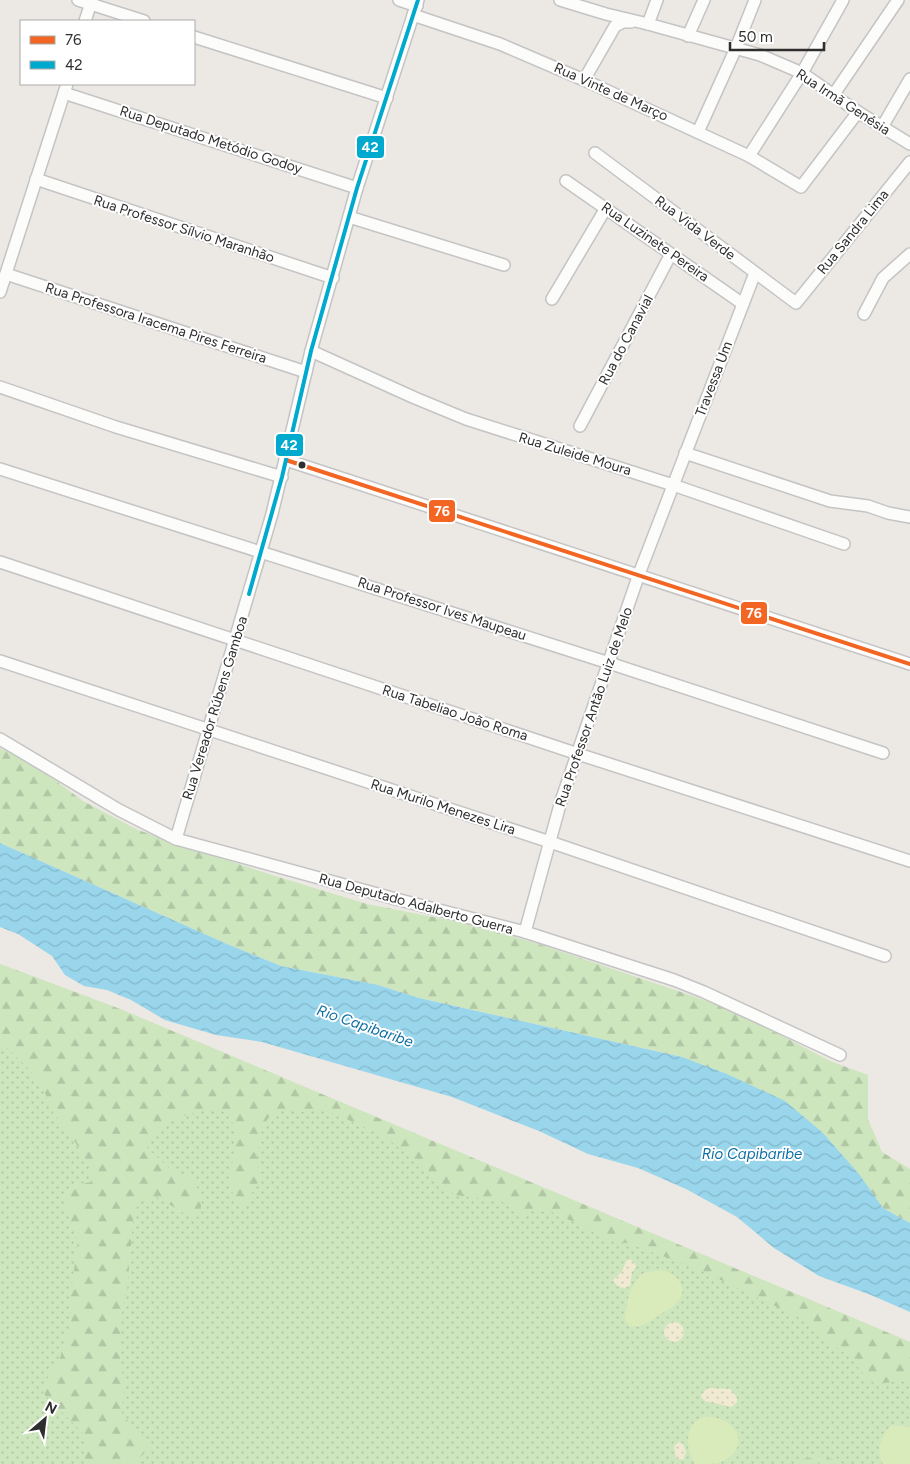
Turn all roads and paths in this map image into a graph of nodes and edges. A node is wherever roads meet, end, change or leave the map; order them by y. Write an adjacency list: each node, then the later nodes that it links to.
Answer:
1 (78, 0): 9 (street)
2 (398, 0): 11 (street, Rua Vinte de Março)
3 (560, 0): 10 (street)
4 (657, 0): 14 (street)
5 (704, 0): 15 (street)
6 (755, 0): 17 (street)
7 (843, 0): 18 (street)
8 (898, 0): 22 (street)
9 (91, 2): 12 (street); 13 (street)
10 (586, 4): 14 (street)
11 (416, 7): 20 (street, Rua Vinte de Março); 23 (street, Rua Vereador Rúbens Gamboa)
12 (86, 20)
13 (141, 20)
14 (648, 24): 15 (street, Rua Irmã Genésia); 20 (street)
15 (688, 36): 17 (street, Rua Irmã Genésia)
16 (195, 37): 23 (street)
17 (736, 48): 18 (street, Rua Irmã Genésia); 26 (street)
18 (802, 73): 22 (street, Rua Irmã Genésia); 29 (street)
19 (910, 79): 25 (street)
20 (584, 80): 26 (street, Rua Vinte de Março)
21 (65, 88): 31 (street); 33 (street, Rua Deputado Metódio Godoy)
22 (834, 94): 24 (street, Rua Irmã Genésia)
23 (387, 98): 33 (street, Rua Vereador Rúbens Gamboa)
24 (858, 112): 25 (street, Rua Irmã Genésia); 29 (street, Rua Vinte de Março)
25 (882, 127): 27 (street, Rua Irmã Genésia)
26 (698, 132): 29 (street, Rua Vinte de Março)
27 (910, 144)
28 (595, 153): 39 (street, Rua Vida Verde)
29 (749, 156)
30 (910, 162): 44 (street, Rua Sandra Lima)
31 (36, 179): 40 (street); 41 (street, Rua Professor Sílvio Maranhão)
32 (566, 181): 34 (street, Rua Luzinete Pereira)
33 (357, 188): 35 (street, Rua Vereador Rúbens Gamboa)
34 (606, 208): 36 (street, Rua Luzinete Pereira); 43 (street)
35 (349, 217): 38 (street); 41 (street, Rua Vereador Rúbens Gamboa)
36 (671, 254): 45 (street, Rua Luzinete Pereira); 50 (street, Rua do Canavial)
37 (910, 254): 46 (street)
38 (504, 265)
39 (755, 273): 44 (street, Rua Vida Verde); 45 (street, Travessa Um)
40 (6, 274): 42 (street); 48 (street, Rua Professora Iracema Pires Ferreira)
41 (333, 278): 47 (street, Rua Vereador Rúbens Gamboa)
42 (0, 292)
43 (552, 299)
44 (796, 303)
45 (743, 304): 51 (street, Travessa Um)
46 (864, 314)
47 (311, 351): 48 (street, Rua Vereador Rúbens Gamboa); 55 (street, Rua Zuleide Moura)
48 (306, 372): 52 (street, Rua Vereador Rúbens Gamboa)
49 (0, 387): 54 (street)
50 (580, 426)
51 (685, 453): 55 (street, Travessa Um); 56 (street)
52 (286, 460): 54 (street, Rua Vereador Rúbens Gamboa); 60 (street)
53 (0, 469): 58 (street, Rua Professor Ives Maupeau)
54 (282, 476): 58 (street, Rua Vereador Rúbens Gamboa)
55 (673, 485): 57 (street, Rua Zuleide Moura); 60 (street, Rua Professor Antão Luiz de Melo)
56 (910, 517)
57 (844, 544)
58 (262, 552): 61 (street, Rua Vereador Rúbens Gamboa); 63 (street, Rua Professor Ives Maupeau)
59 (0, 562): 61 (street, Rua Tabeliao João Roma)
60 (638, 574): 63 (street, Rua Professor Antão Luiz de Melo); 64 (street)
61 (235, 640): 65 (street, Rua Vereador Rúbens Gamboa); 68 (street, Rua Tabeliao João Roma)
62 (0, 661): 65 (street, Rua Murilo Menezes Lira)
63 (609, 663): 67 (street, Rua Professor Ives Maupeau); 68 (street, Rua Professor Antão Luiz de Melo)
64 (910, 664)
65 (209, 729): 69 (street, Rua Vereador Rúbens Gamboa); 70 (street, Rua Murilo Menezes Lira)
66 (0, 739): 69 (street, Rua Deputado Adalberto Guerra)
67 (883, 753)
68 (578, 754): 70 (street, Rua Professor Antão Luiz de Melo); 71 (street, Rua Tabeliao João Roma)
69 (176, 839): 72 (street, Rua Deputado Adalberto Guerra)
70 (550, 842): 72 (street, Rua Professor Antão Luiz de Melo); 73 (street, Rua Murilo Menezes Lira)
71 (910, 861)
72 (524, 932): 74 (street, Rua Deputado Adalberto Guerra)
73 (885, 956)
74 (840, 1055)

